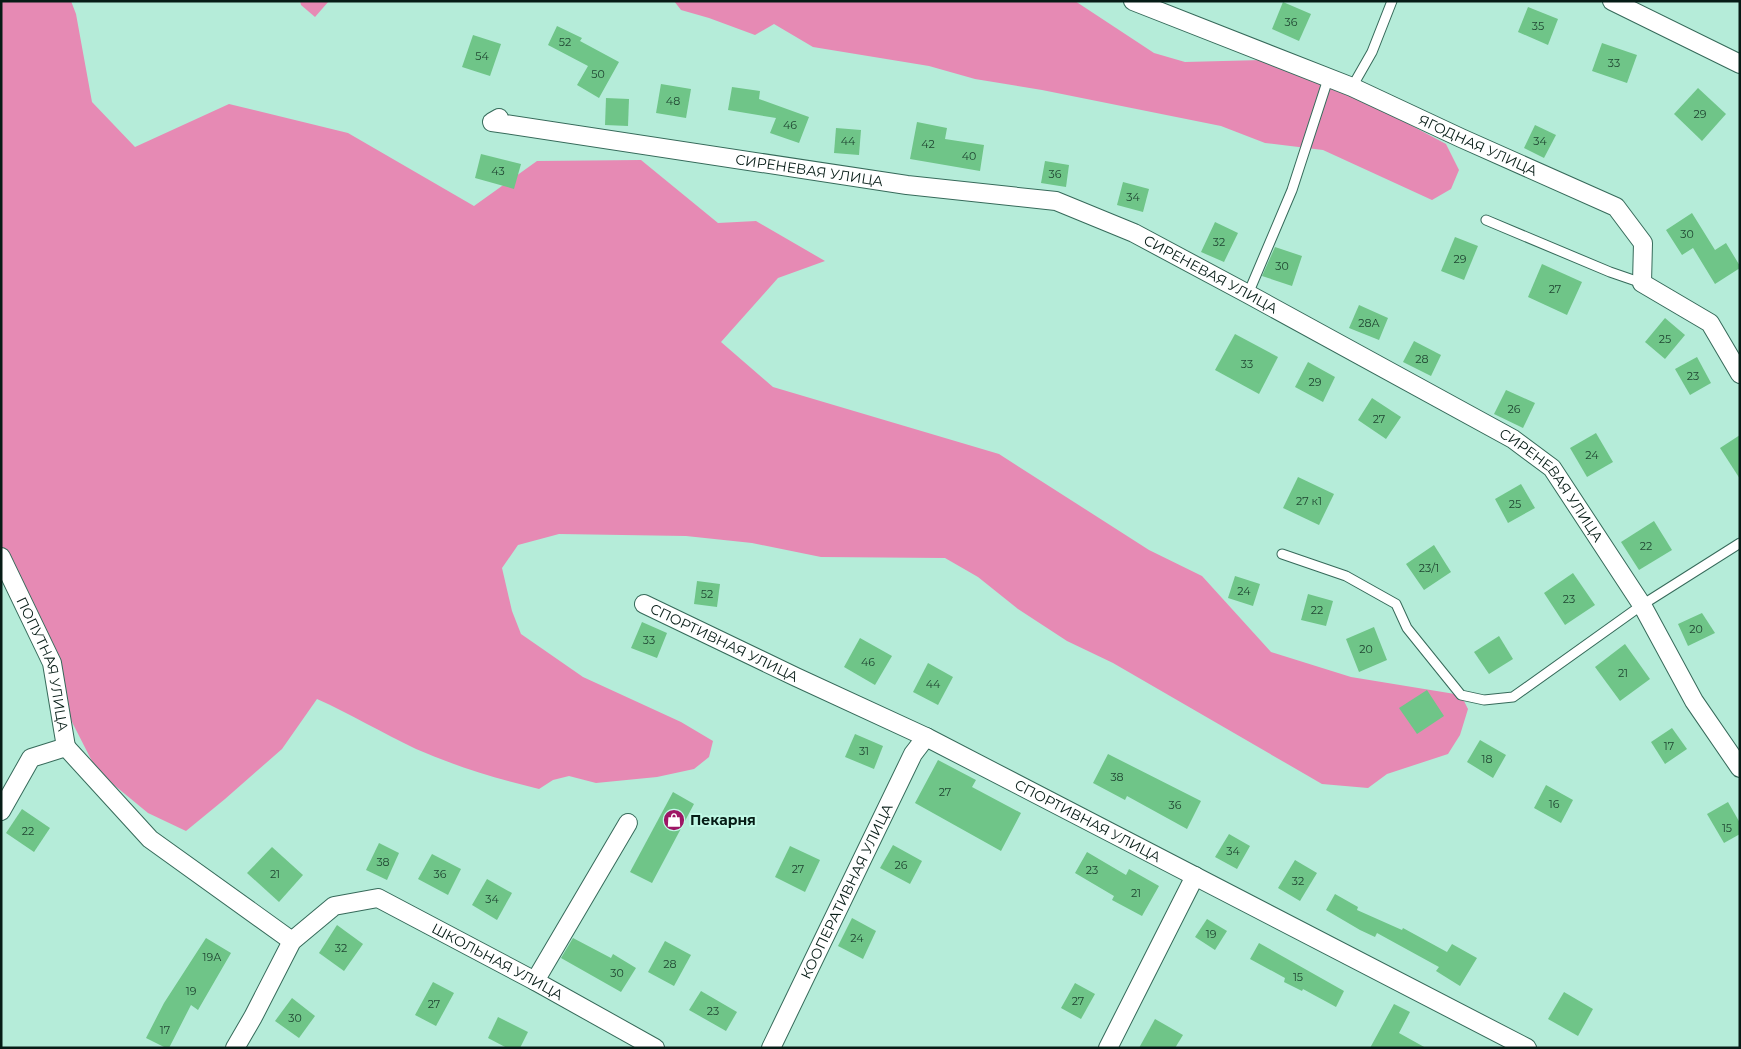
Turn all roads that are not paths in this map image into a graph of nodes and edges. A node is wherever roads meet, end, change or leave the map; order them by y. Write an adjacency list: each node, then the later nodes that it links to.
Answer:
1 (1133, 1): 5 (street, ЯГОДНАЯ УЛИЦА)
2 (1392, 1): 6 (lane)
3 (1612, 1): 4 (street)
4 (1740, 64)
5 (1328, 78): 6 (street, ЯГОДНАЯ УЛИЦА); 10 (lane)
6 (1352, 87): 9 (street, ЯГОДНАЯ УЛИЦА)
7 (499, 118): 10 (street, СИРЕНЕВАЯ УЛИЦА)
8 (1486, 220): 9 (lane)
9 (1642, 283): 11 (street)
10 (1248, 294): 16 (street, СИРЕНЕВАЯ УЛИЦА)
11 (1740, 374)
12 (1740, 543): 16 (lane)
13 (1282, 554): 16 (lane)
14 (1, 558): 18 (street, ПОПУТНАЯ УЛИЦА)
15 (644, 604): 17 (street, СПОРТИВНАЯ УЛИЦА)
16 (1642, 605): 19 (street, СИРЕНЕВАЯ УЛИЦА)
17 (926, 737): 22 (street, СПОРТИВНАЯ УЛИЦА); 27 (street, КООПЕРАТИВНАЯ УЛИЦА)
18 (66, 747): 20 (street); 23 (street)
19 (1740, 768)
20 (1, 811)
21 (628, 823): 24 (street)
22 (1195, 876): 28 (street); 29 (street, СПОРТИВНАЯ УЛИЦА)
23 (292, 942): 24 (street, ШКОЛЬНАЯ УЛИЦА); 25 (street)
24 (535, 981): 26 (street, ШКОЛЬНАЯ УЛИЦА)
25 (234, 1048)
26 (655, 1048)
27 (770, 1048)
28 (1108, 1048)
29 (1527, 1048)

